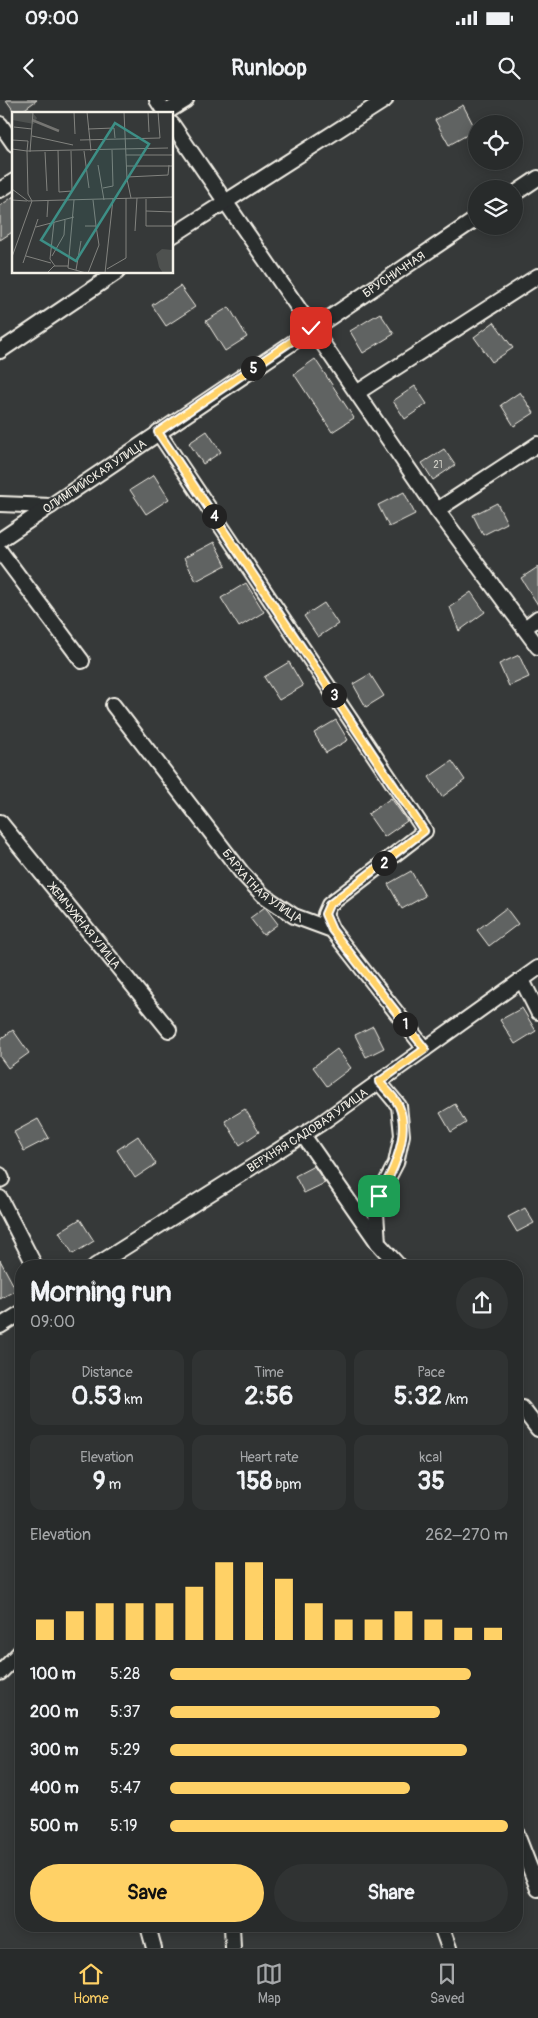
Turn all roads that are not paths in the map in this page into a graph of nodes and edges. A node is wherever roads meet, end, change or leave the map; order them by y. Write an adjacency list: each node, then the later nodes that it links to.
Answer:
1 (156, 100): 4 (street)
2 (186, 100): 5 (street)
3 (385, 100): 13 (street)
4 (164, 112)
5 (173, 112)
6 (0, 124): 8 (street)
7 (174, 126): 13 (street)
8 (12, 141)
9 (538, 178): 11 (street)
10 (12, 182): 12 (street)
11 (523, 188)
12 (0, 190)
13 (224, 202): 15 (street); 18 (street)
14 (468, 224): 18 (street, БРУСНИЧНАЯ)
15 (174, 235)
16 (111, 274): 19 (street)
17 (538, 276): 20 (street)
18 (311, 328): 20 (street); 21 (street, ОЛИМПИЙСКАЯ УЛИЦА)
19 (0, 351)
20 (358, 392): 25 (street)
21 (158, 432): 24 (street, ОЛИМПИЙСКАЯ УЛИЦА); 34 (street)
22 (538, 444): 25 (street)
23 (0, 504): 24 (street)
24 (50, 506): 26 (street, ОЛИМПИЙСКАЯ УЛИЦА)
25 (437, 510): 29 (street)
26 (0, 540)
27 (0, 551): 31 (street)
28 (538, 618): 29 (street)
29 (525, 628): 30 (street)
30 (538, 647)
31 (82, 662)
32 (113, 705): 34 (street, БАРХАТНАЯ УЛИЦА)
33 (0, 822): 38 (street, ЖЕМЧУЖНАЯ УЛИЦА)
34 (332, 930): 39 (street)
35 (538, 968): 36 (street, ВЕРХНЯЯ САДОВАЯ УЛИЦА)
36 (522, 980): 37 (street); 39 (street, ВЕРХНЯЯ САДОВАЯ УЛИЦА)
37 (538, 1012)
38 (169, 1030)
39 (425, 1049): 40 (street, ВЕРХНЯЯ САДОВАЯ УЛИЦА)
40 (379, 1082): 41 (street, ВЕРХНЯЯ САДОВАЯ УЛИЦА); 45 (street)
41 (303, 1135): 45 (street); 47 (street, ВЕРХНЯЯ САДОВАЯ УЛИЦА)
42 (0, 1175): 43 (street)
43 (0, 1180)
44 (0, 1198): 46 (street)
45 (378, 1243): 48 (street)
46 (32, 1260)
47 (105, 1260)
48 (394, 1260)
49 (15, 1317): 50 (street)
50 (0, 1326)
51 (523, 1412): 52 (street)
52 (538, 1429)
53 (15, 1659): 54 (street)
54 (0, 1672)
55 (523, 1850): 56 (street)
56 (538, 1889)
57 (150, 1932): 60 (street)
58 (232, 1932): 61 (street)
59 (443, 1932): 62 (street)
60 (154, 1948)
61 (233, 1948)
62 (450, 1948)

